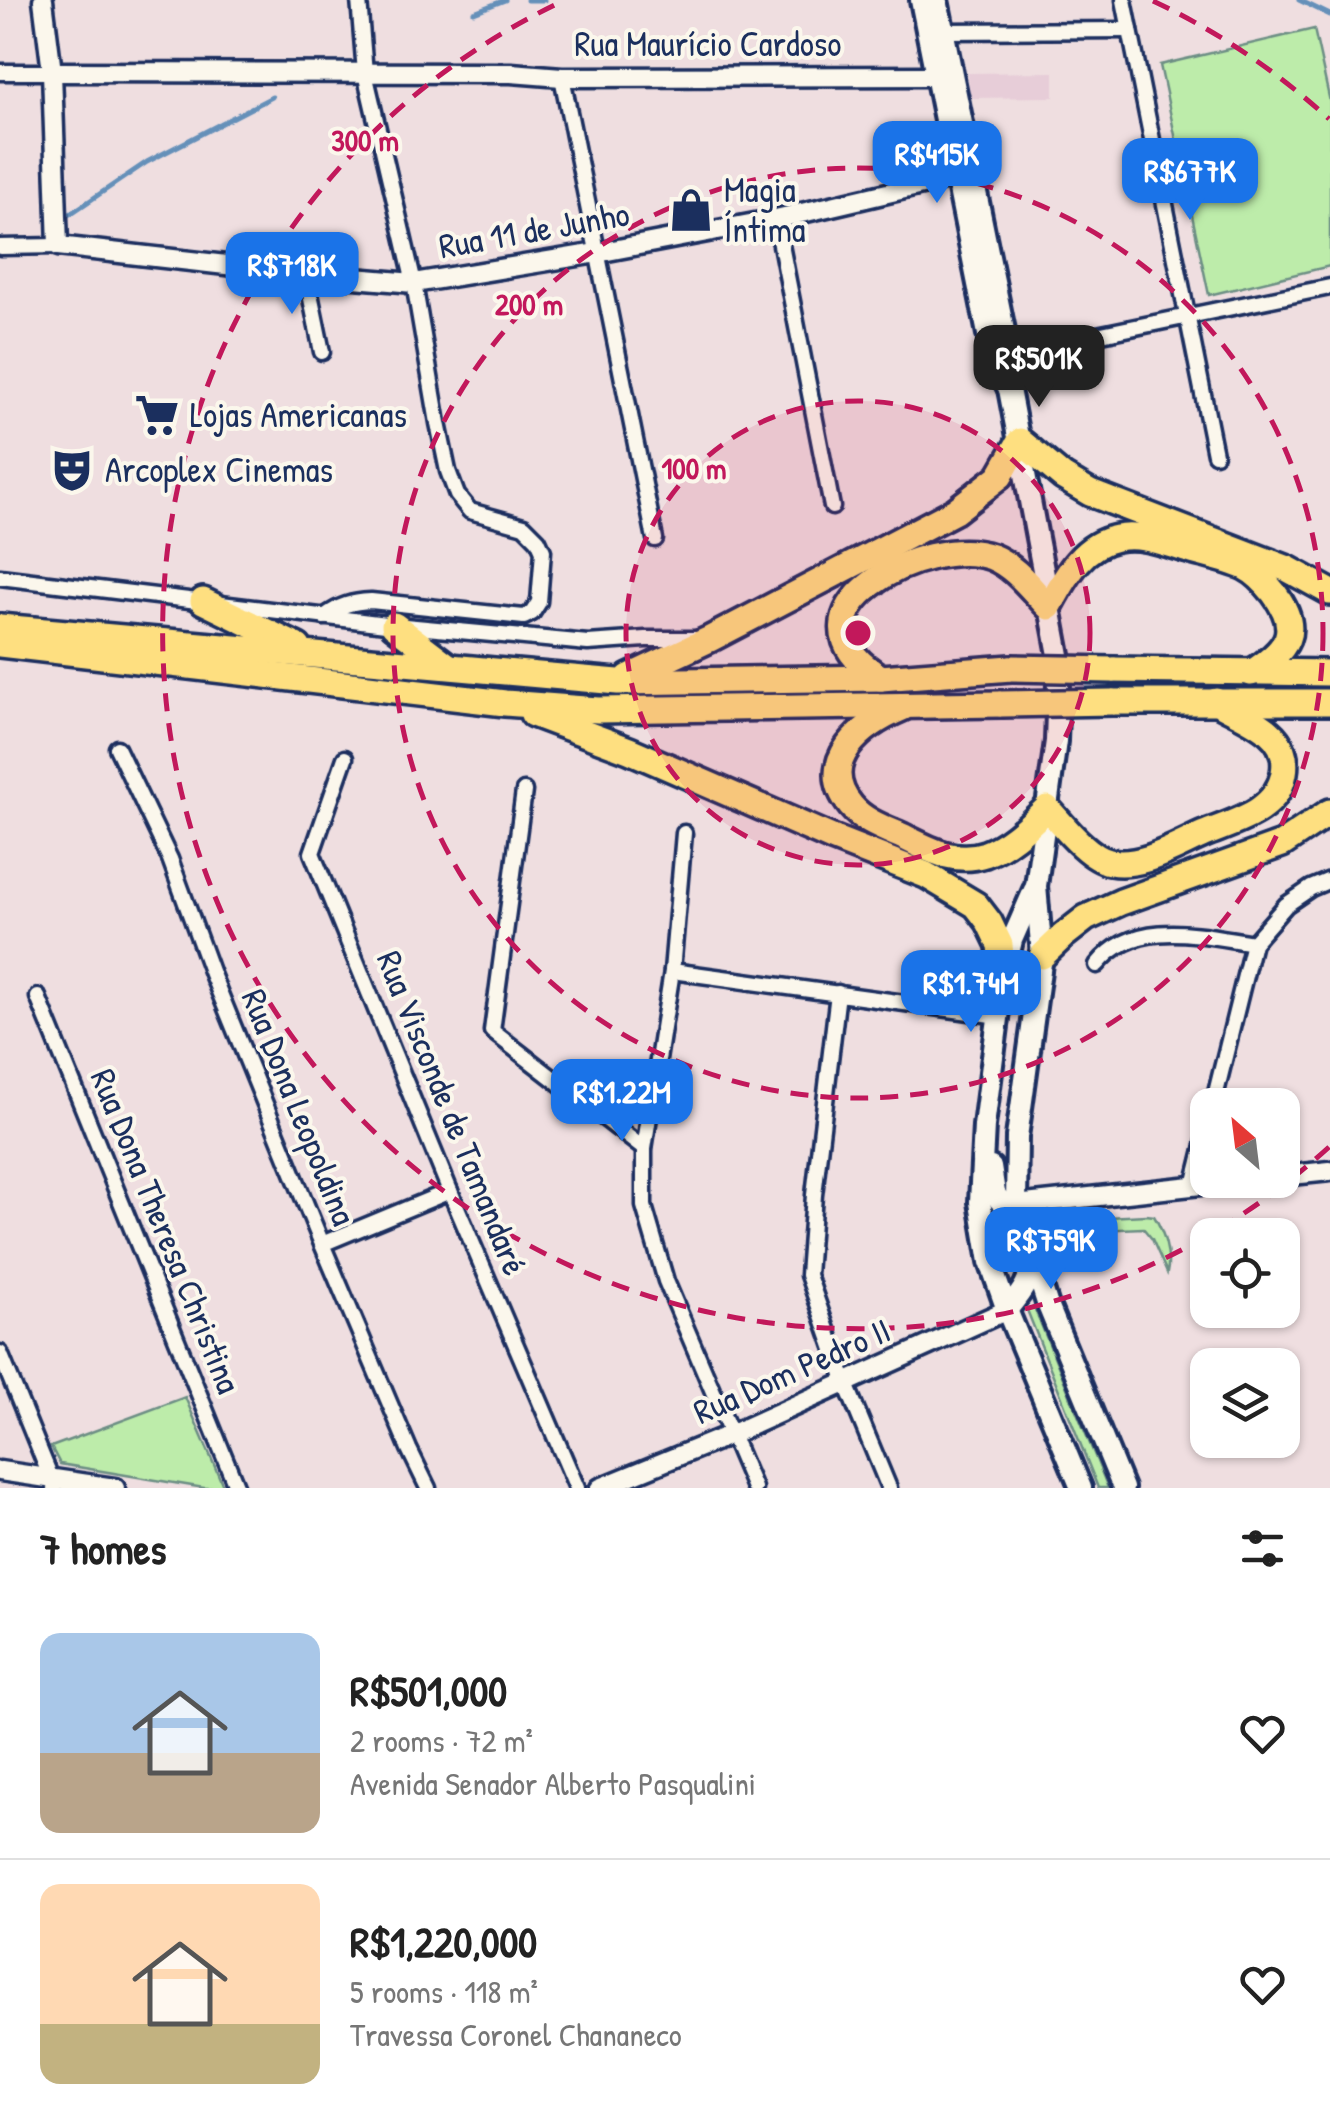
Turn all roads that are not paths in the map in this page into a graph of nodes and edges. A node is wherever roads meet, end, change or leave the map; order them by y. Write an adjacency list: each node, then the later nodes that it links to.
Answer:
1 (43, 0): 9 (street)
2 (359, 0): 10 (street)
3 (921, 0): 11 (main road)
4 (937, 0): 7 (main road)
5 (1124, 0): 6 (street)
6 (1130, 30): 7 (street); 21 (street)
7 (944, 31): 23 (main road)
8 (0, 72): 9 (street, Rua Maurício Cardoso)
9 (52, 72): 10 (street, Rua Maurício Cardoso); 15 (street)
10 (365, 73): 12 (street, Rua Maurício Cardoso); 19 (street)
11 (936, 76): 12 (street, Rua Maurício Cardoso); 13 (main road)
12 (562, 77): 17 (street)
13 (956, 177): 14 (street, Rua 11 de Junho); 24 (main road)
14 (776, 219): 17 (street, Rua 11 de Junho); 27 (street)
15 (58, 246): 16 (street); 18 (street, Rua 11 de Junho)
16 (0, 247)
17 (597, 253): 19 (street, Rua 11 de Junho); 28 (street)
18 (306, 274): 19 (street, Rua 11 de Junho); 22 (street)
19 (414, 283): 33 (street)
20 (1330, 287): 21 (street)
21 (1186, 315): 23 (street); 26 (street)
22 (322, 352)
23 (1008, 353): 24 (main road)
24 (1009, 389): 25 (main road)
25 (1020, 442): 30 (highway); 32 (main road); 36 (highway)
26 (1215, 454)
27 (832, 507)
28 (655, 539)
29 (0, 577): 31 (street)
30 (1330, 592)
31 (203, 601): 33 (street); 38 (highway)
32 (1050, 608): 41 (highway); 42 (highway); 51 (main road)
33 (324, 616): 34 (street)
34 (394, 625): 36 (street); 39 (highway)
35 (0, 627): 38 (highway)
36 (710, 639): 43 (highway)
37 (0, 644): 46 (highway)
38 (311, 653): 39 (highway)
39 (448, 666): 43 (highway)
40 (1330, 672): 41 (highway)
41 (1251, 673): 42 (highway, bridge)
42 (881, 678): 43 (highway)
43 (618, 682)
44 (1216, 701): 45 (highway); 47 (highway, bridge); 51 (highway)
45 (1330, 702)
46 (506, 703): 47 (highway); 60 (highway)
47 (910, 704): 51 (highway)
48 (117, 748): 73 (street, Rua Dona Leopoldina)
49 (345, 758): 71 (street, Rua Visconde de Tamandaré)
50 (524, 791): 67 (street)
51 (1047, 808): 55 (main road)
52 (1330, 812): 57 (highway)
53 (684, 833): 59 (street)
54 (1330, 880): 56 (street)
55 (1036, 886): 57 (main road); 60 (main road)
56 (1253, 943): 58 (street); 65 (street)
57 (1042, 956): 64 (main road)
58 (1097, 965)
59 (672, 970): 61 (street); 67 (street)
60 (1004, 980): 63 (main road)
61 (838, 993): 63 (street); 77 (street)
62 (38, 997): 82 (street, Rua Dona Theresa Christina)
63 (999, 1016): 64 (main road); 66 (main road)
64 (1026, 1065): 72 (main road)
65 (1218, 1088)
66 (984, 1126): 72 (main road); 75 (main road)
67 (644, 1149): 78 (street)
68 (1330, 1171): 69 (street)
69 (1300, 1174)
70 (1190, 1186): 72 (street)
71 (450, 1191): 73 (street); 84 (street, Rua Visconde de Tamandaré)
72 (1016, 1205): 74 (main road)
73 (322, 1244): 83 (street, Rua Dona Leopoldina)
74 (1030, 1252): 75 (main road); 89 (main road)
75 (1008, 1310): 77 (street, Rua Dom Pedro II); 88 (main road)
76 (0, 1353): 80 (street)
77 (846, 1384): 78 (street, Rua Dom Pedro II); 87 (street)
78 (732, 1434): 85 (street, Rua Dom Pedro II); 86 (street)
79 (0, 1471): 80 (street)
80 (52, 1482): 81 (street)
81 (115, 1488)
82 (237, 1488)
83 (428, 1488)
84 (577, 1488)
85 (600, 1488)
86 (754, 1488)
87 (889, 1488)
88 (1081, 1488)
89 (1123, 1488)

